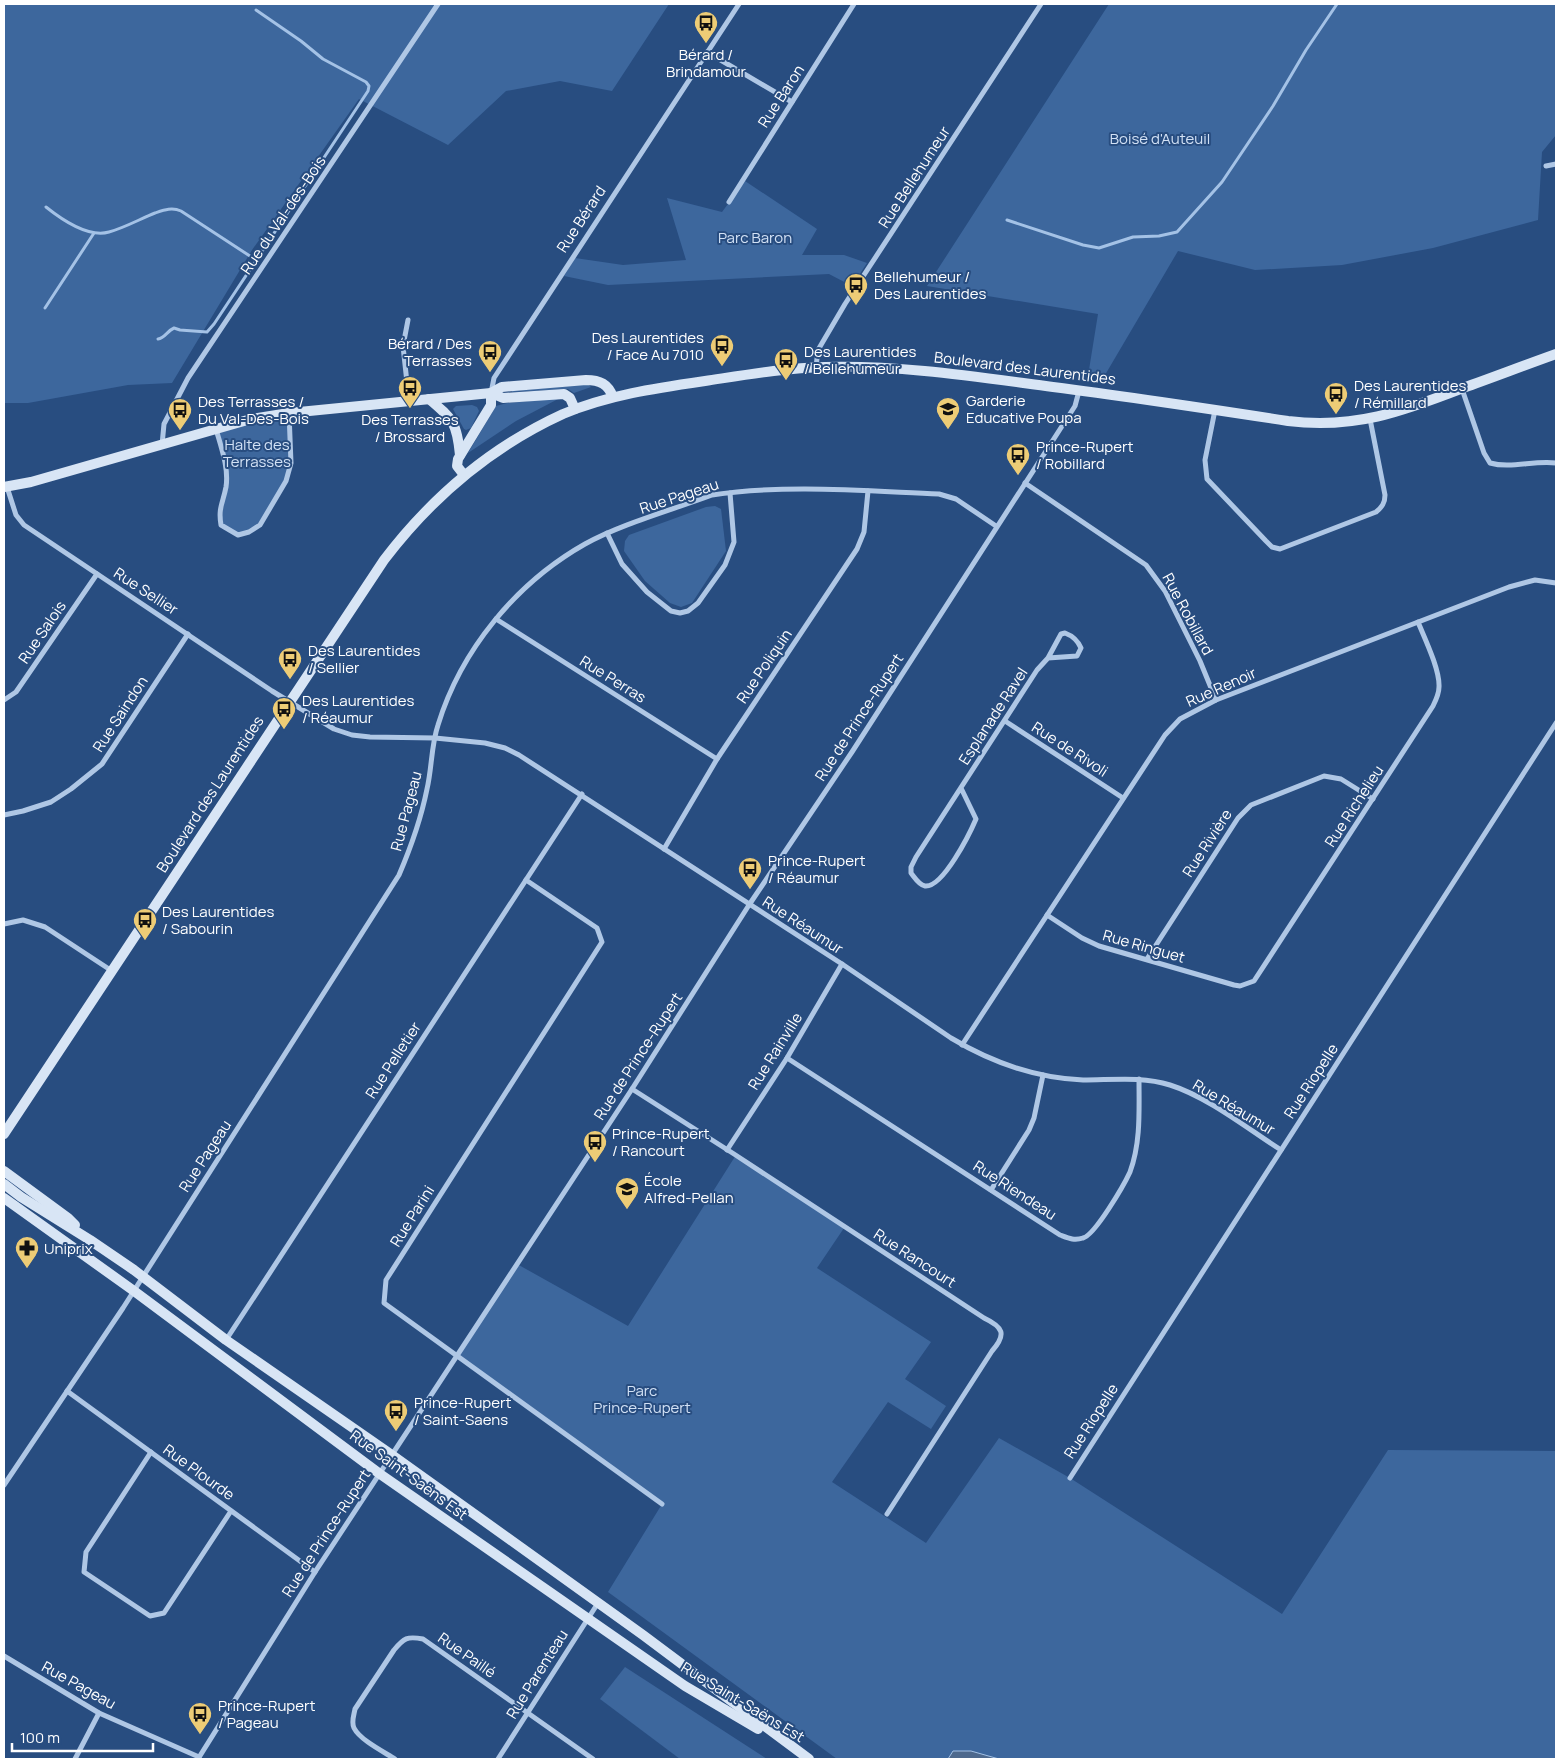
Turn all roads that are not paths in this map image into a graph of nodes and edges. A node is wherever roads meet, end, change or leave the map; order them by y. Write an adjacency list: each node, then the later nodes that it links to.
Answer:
1 (438, 4): 24 (street, Rue du Val-des-Bois)
2 (739, 4): 5 (street, Rue Bérard)
3 (854, 4): 6 (street, Rue Baron)
4 (1041, 4): 12 (street, Rue Bellehumeur)
5 (707, 52): 6 (street); 15 (street, Rue Bérard)
6 (792, 102): 9 (street, Rue Baron)
7 (1556, 164): 8 (street)
8 (1546, 166)
9 (729, 202)
10 (408, 320): 18 (street)
11 (1556, 354): 13 (street, Boulevard des Laurentides)
12 (816, 367): 14 (street, Boulevard des Laurentides); 16 (street, Boulevard des Laurentides)
13 (1462, 388): 22 (street, Boulevard des Laurentides); 26 (street)
14 (1079, 390): 20 (street, Boulevard des Laurentides); 28 (street, Rue de Prince-Rupert)
15 (491, 393): 16 (street); 17 (street); 19 (street); 25 (street, Rue Bérard)
16 (613, 398): 19 (street, Boulevard des Laurentides)
17 (430, 399): 18 (street); 25 (street)
18 (409, 401): 21 (street)
19 (575, 409): 27 (street, Boulevard des Laurentides)
20 (1215, 410): 22 (street, Boulevard des Laurentides); 22 (street)
21 (289, 413): 23 (street); 23 (street)
22 (1370, 419)
23 (216, 429): 24 (street)
24 (162, 446): 29 (street)
25 (460, 454): 27 (street)
26 (1556, 463)
27 (464, 475): 42 (street, Boulevard des Laurentides)
28 (1024, 483): 32 (street, Rue de Prince-Rupert); 41 (street, Rue Robillard)
29 (5, 487): 34 (street, Rue Sellier)
30 (868, 491): 31 (street, Rue Pageau); 32 (street, Rue Pageau); 46 (street, Rue Poliquin)
31 (730, 493): 33 (street, Rue Pageau); 33 (street)
32 (996, 526): 54 (street, Rue de Prince-Rupert)
33 (607, 533): 36 (street, Rue Pageau)
34 (97, 574): 38 (street, Rue Sellier); 40 (street, Rue Salois)
35 (1556, 583): 37 (street, Rue Renoir)
36 (496, 619): 45 (street, Rue Pageau); 46 (street, Rue Perras)
37 (1418, 622): 41 (street, Rue Renoir); 50 (street, Rue Richelieu)
38 (188, 634): 42 (street, Rue Sellier); 51 (street, Rue Saindon)
39 (1048, 658): 39 (street, Esplanade Ravel); 43 (street, Esplanade Ravel)
40 (4, 700)
41 (1216, 700): 49 (street, Rue Renoir)
42 (289, 702): 45 (street, Rue Réaumur); 59 (street, Boulevard des Laurentides)
43 (1005, 721): 47 (street, Esplanade Ravel); 49 (street, Rue de Rivoli)
44 (1556, 723): 68 (street, Rue Riopelle)
45 (435, 738): 48 (street, Rue Réaumur); 74 (street, Rue Pageau)
46 (717, 759): 52 (street, Rue Poliquin)
47 (960, 788): 47 (street, Esplanade Ravel)
48 (582, 794): 52 (street, Rue Réaumur); 53 (street, Rue Pelletier)
49 (1123, 798): 55 (street, Rue Renoir)
50 (1373, 799): 57 (street, Rue Rivière); 60 (street, Rue Richelieu)
51 (4, 815)
52 (664, 849): 54 (street, Rue Réaumur)
53 (526, 880): 76 (street, Rue Pelletier); 77 (street, Rue Parini)
54 (749, 905): 58 (street, Rue Réaumur); 65 (street, Rue de Prince-Rupert)
55 (1047, 915): 57 (street, Rue Ringuet); 61 (street, Rue Renoir)
56 (4, 924): 59 (street)
57 (1147, 959): 60 (street, Rue Ringuet)
58 (842, 964): 61 (street, Rue Réaumur); 62 (street, Rue Rainville)
59 (112, 971): 66 (street, Boulevard des Laurentides)
60 (1240, 986)
61 (962, 1045): 63 (street, Rue Réaumur)
62 (787, 1058): 67 (street, Rue Rainville); 71 (street, Rue Riendeau)
63 (1043, 1075): 64 (street, Rue Réaumur); 71 (street)
64 (1139, 1080): 68 (street, Rue Réaumur); 71 (street, Rue Riendeau)
65 (632, 1089): 67 (street, Rue Rancourt); 77 (street, Rue de Prince-Rupert)
66 (4, 1134)
67 (727, 1150): 86 (street, Rue Rancourt)
68 (1281, 1150): 82 (street, Rue Riopelle)
69 (4, 1171): 73 (street, Rue Saint-Saëns Est)
70 (4, 1184): 73 (street, Rue Saint-Saëns Est)
71 (991, 1190)
72 (4, 1198): 75 (street, Rue Saint-Saëns Est)
73 (90, 1240): 74 (street, Rue Saint-Saëns Est)
74 (142, 1277): 75 (street, Rue Pageau); 76 (street, Rue Saint-Saëns Est)
75 (134, 1291): 78 (street, Rue Pageau); 81 (street, Rue Saint-Saëns Est)
76 (226, 1340): 80 (street, Rue Saint-Saëns Est)
77 (457, 1356): 80 (street, Rue de Prince-Rupert); 84 (street, Rue Parini)
78 (67, 1391): 79 (street, Rue Plourde); 83 (street, Rue Pageau)
79 (151, 1452): 85 (street, Rue Plourde); 85 (street)
80 (392, 1455): 81 (street, Rue de Prince-Rupert); 88 (street, Rue Saint-Saëns Est)
81 (380, 1474): 87 (street, Rue de Prince-Rupert); 89 (street, Rue Saint-Saëns Est)
82 (1070, 1478)
83 (4, 1485)
84 (662, 1504)
85 (231, 1511): 87 (street, Rue Plourde)
86 (887, 1514)
87 (316, 1572): 94 (street, Rue de Prince-Rupert)
88 (598, 1602): 89 (street, Rue Parenteau); 93 (street, Rue Saint-Saëns Est)
89 (587, 1618): 92 (street, Rue Parenteau); 93 (street, Rue Saint-Saëns Est)
90 (4, 1656): 91 (street, Rue Pageau)
91 (99, 1712): 94 (street, Rue Pageau); 95 (street)
92 (528, 1713): 96 (street, Rue Paillé); 97 (street, Rue Parenteau); 98 (street, Rue Paillé)
93 (805, 1757)
94 (198, 1758)
95 (74, 1759)
96 (396, 1759)
97 (498, 1759)
98 (593, 1759)

